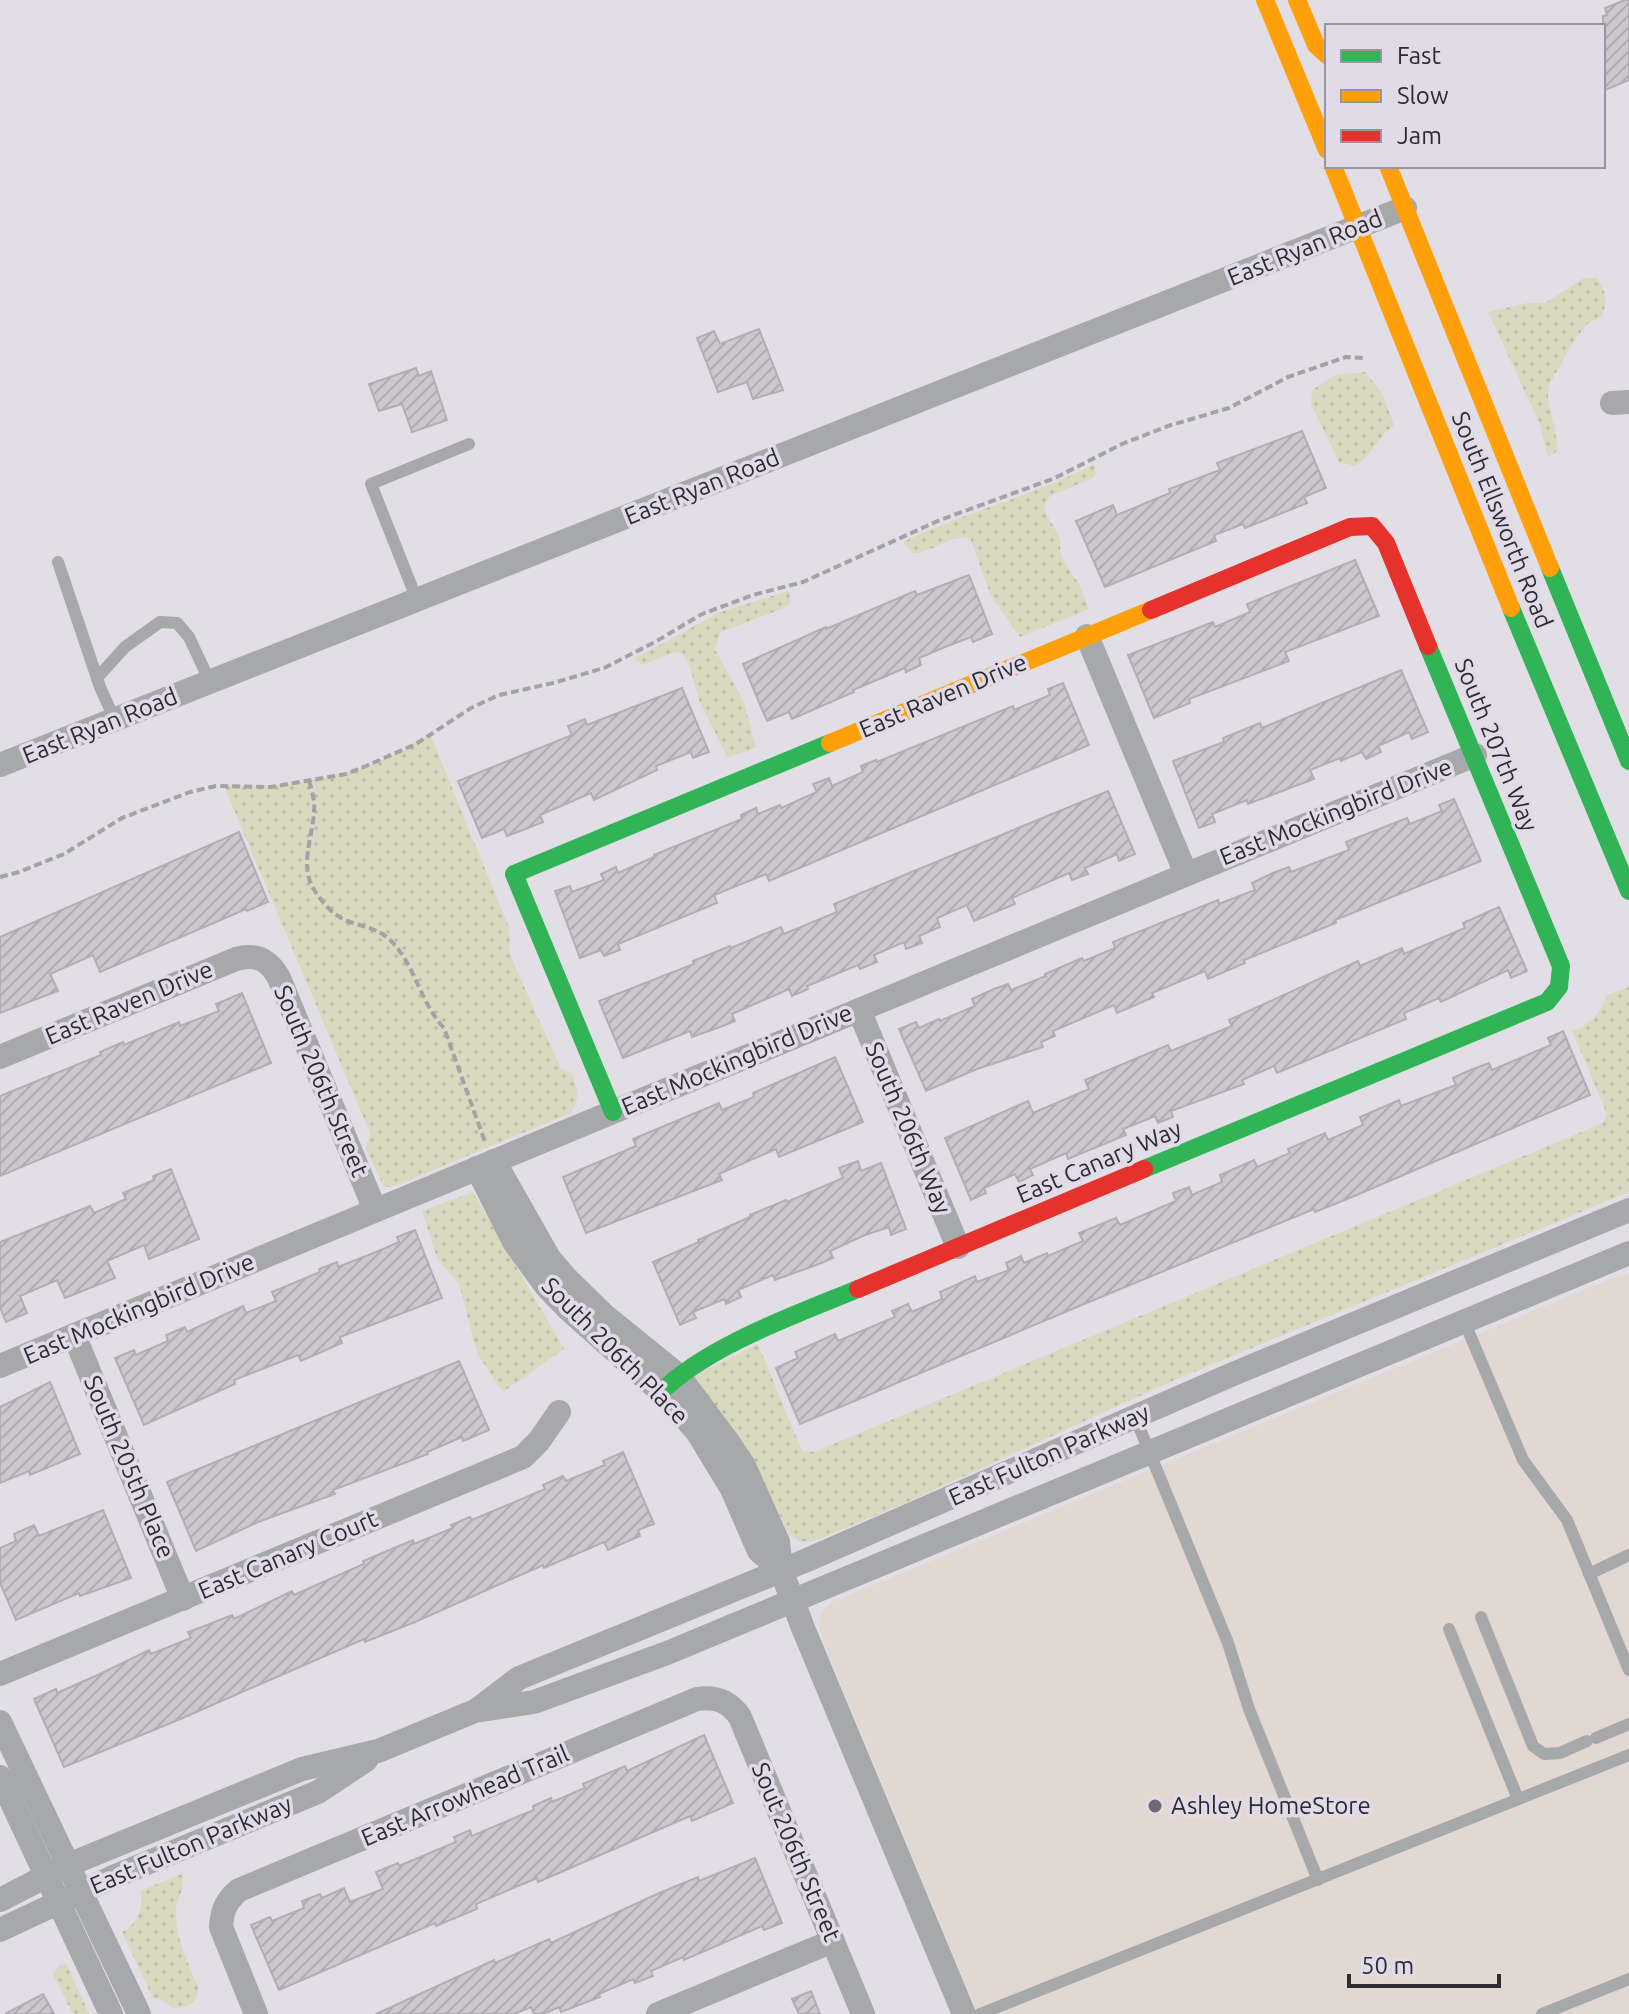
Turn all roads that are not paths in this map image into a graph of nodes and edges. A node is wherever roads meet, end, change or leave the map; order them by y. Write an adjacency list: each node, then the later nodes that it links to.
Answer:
1 (1265, 0): 4 (street)
2 (1297, 0): 3 (street)
3 (1325, 53)
4 (1325, 145)
5 (1334, 168): 8 (street, South Ellsworth Road)
6 (1389, 168): 7 (street, South Ellsworth Road)
7 (1405, 208): 8 (street, East Ryan Road); 18 (street, South Ellsworth Road)
8 (1358, 227): 12 (street, East Ryan Road); 21 (street, South Ellsworth Road)
9 (469, 444): 12 (lane)
10 (1372, 526): 13 (street, East Raven Drive); 17 (street, South 207th Way)
11 (58, 562): 14 (lane)
12 (417, 600): 15 (street, East Ryan Road)
13 (1087, 636): 20 (street); 26 (street, East Raven Drive)
14 (97, 678): 15 (lane); 16 (lane)
15 (210, 682): 16 (street, East Ryan Road)
16 (115, 720): 19 (street, East Ryan Road)
17 (1475, 755): 20 (street, East Mockingbird Drive); 23 (street, South 207th Way)
18 (1629, 761)
19 (1, 762)
20 (1186, 874): 24 (street, East Mockingbird Drive)
21 (1629, 891)
22 (260, 958): 25 (street, East Raven Drive); 28 (street, South 206th Street)
23 (1559, 987): 30 (street, East Canary Way)
24 (859, 1010): 26 (street, East Mockingbird Drive); 30 (street, South 206th Way)
25 (0, 1057)
26 (613, 1112): 27 (street, East Mockingbird Drive)
27 (486, 1164): 28 (street, East Mockingbird Drive); 35 (street, South 206th Place)
28 (375, 1210): 33 (street, East Mockingbird Drive)
29 (1629, 1210): 37 (street, East Fulton Parkway)
30 (958, 1247): 35 (street, East Canary Way)
31 (1629, 1253): 32 (street, East Fulton Parkway)
32 (1464, 1321): 38 (street, East Fulton Parkway); 41 (lane)
33 (74, 1335): 34 (street, East Mockingbird Drive); 42 (street, South 205th Place)
34 (0, 1366)
35 (669, 1383): 40 (street, South 206th Place)
36 (559, 1412): 42 (street, East Canary Court)
37 (1135, 1417): 38 (lane); 40 (street, East Fulton Parkway)
38 (1148, 1451): 43 (street, East Fulton Parkway); 58 (lane)
39 (1629, 1555): 41 (lane)
40 (781, 1570): 43 (street, South 206th Place); 49 (street, East Fulton Parkway)
41 (1589, 1574): 46 (lane)
42 (183, 1599): 47 (street, East Canary Court)
43 (793, 1600): 49 (street, East Fulton Parkway); 71 (street, South 206th Place)
44 (1481, 1617): 51 (lane)
45 (1449, 1629): 55 (lane)
46 (1629, 1670)
47 (0, 1674)
48 (719, 1699): 63 (street, Sout 206th Street); 68 (street, East Arrowhead Trail)
49 (475, 1711): 52 (street, East Fulton Parkway)
50 (0, 1722): 56 (street)
51 (1629, 1724)
52 (378, 1751): 56 (street, East Fulton Parkway); 59 (street, East Fulton Parkway)
53 (1629, 1755): 55 (lane)
54 (0, 1777): 57 (street)
55 (1518, 1799): 58 (lane)
56 (68, 1865): 57 (street, East Fulton Parkway); 59 (street)
57 (46, 1876): 60 (street, East Fulton Parkway); 61 (street)
58 (1318, 1880): 72 (lane)
59 (80, 1891): 61 (street, East Fulton Parkway); 67 (street)
60 (0, 1900)
61 (58, 1901): 62 (street, East Fulton Parkway); 66 (street)
62 (0, 1930)
63 (833, 1941): 69 (street); 70 (street, Sout 206th Street)
64 (1629, 1979): 65 (lane)
65 (1574, 2001): 73 (lane); 74 (lane)
66 (111, 2014)
67 (139, 2014)
68 (256, 2014)
69 (658, 2014)
70 (863, 2014)
71 (964, 2014)
72 (980, 2014)
73 (1542, 2014)
74 (1579, 2014)

